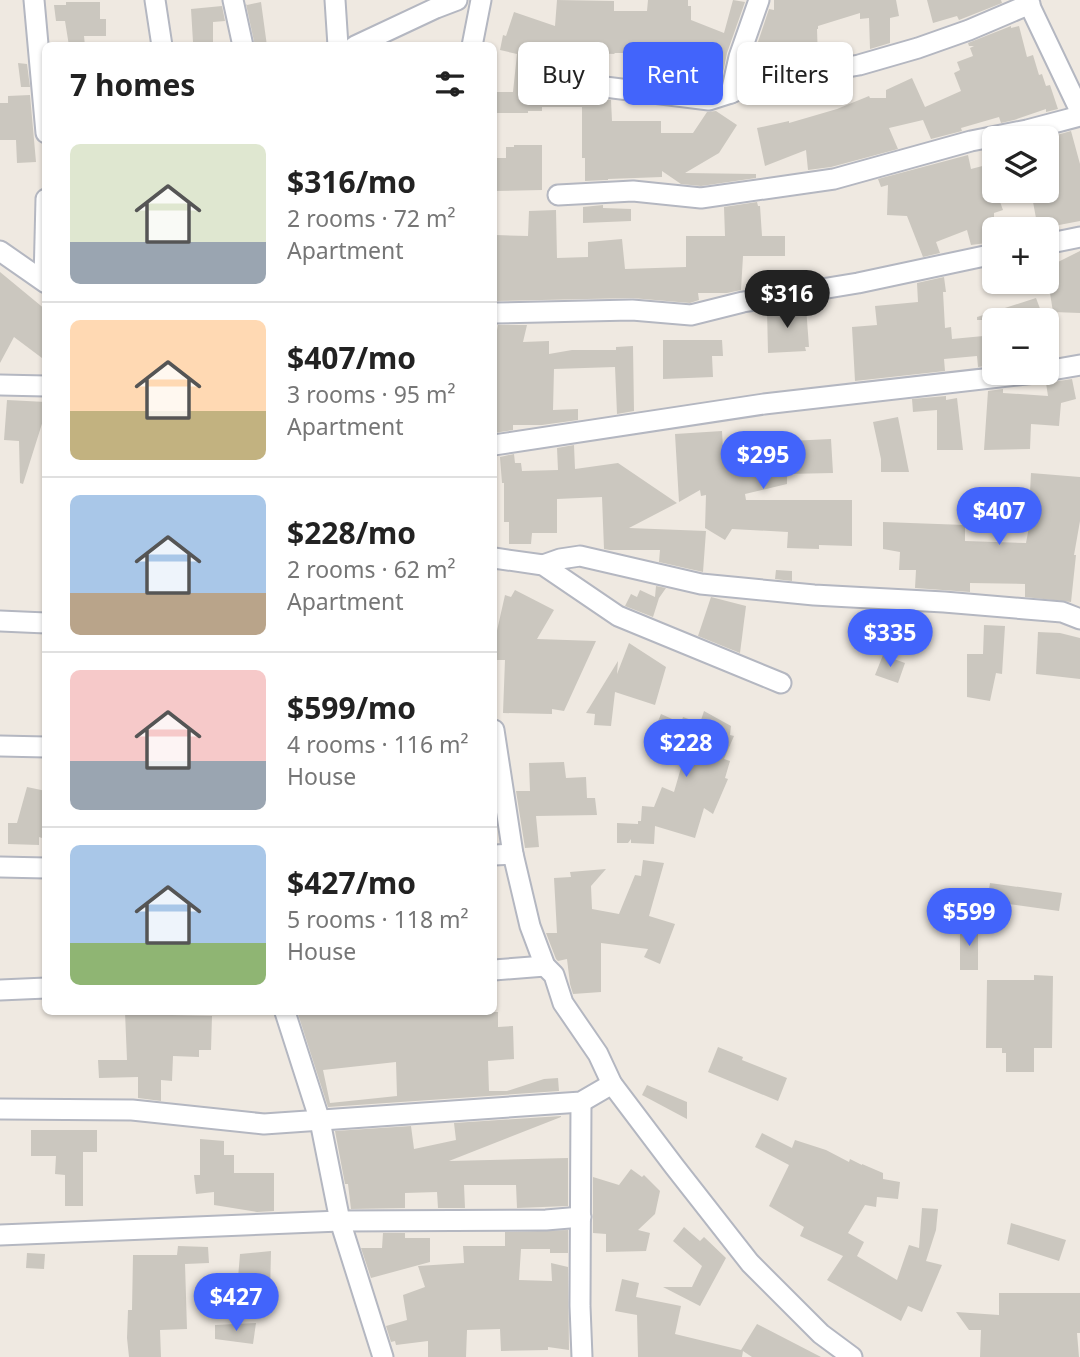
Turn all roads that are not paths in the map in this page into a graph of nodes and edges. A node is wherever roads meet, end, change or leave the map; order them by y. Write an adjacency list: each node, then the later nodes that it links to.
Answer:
1 (34, 0): 14 (street)
2 (155, 0): 9 (street)
3 (233, 0): 10 (street)
4 (335, 0): 11 (street)
5 (457, 0): 12 (street)
6 (481, 0): 13 (street)
7 (760, 0): 16 (street)
8 (1028, 2): 16 (street); 17 (street)
9 (161, 42)
10 (242, 42)
11 (338, 42)
12 (364, 42)
13 (473, 42)
14 (42, 88)
15 (609, 88): 16 (street)
16 (731, 93)
17 (1080, 111)
18 (1080, 116): 19 (street)
19 (558, 195)
20 (1080, 237): 21 (street)
21 (1059, 241)
22 (0, 251): 24 (street)
23 (982, 257): 25 (street)
24 (42, 280)
25 (497, 313)
26 (1080, 365): 27 (street)
27 (1059, 369)
28 (982, 379): 31 (street)
29 (0, 385): 30 (street)
30 (42, 386)
31 (497, 445)
32 (497, 558): 33 (street)
33 (543, 565): 34 (street); 37 (street)
34 (1080, 619)
35 (0, 621): 36 (street)
36 (42, 622)
37 (781, 683)
38 (0, 746): 39 (street)
39 (42, 747)
40 (497, 772): 41 (street)
41 (503, 855): 44 (street)
42 (0, 867): 43 (street)
43 (42, 868)
44 (545, 966): 45 (street); 49 (street)
45 (497, 970)
46 (42, 988): 47 (street)
47 (0, 990)
48 (286, 1015): 52 (street)
49 (612, 1084): 50 (street); 58 (street)
50 (581, 1102): 52 (street); 53 (street)
51 (0, 1109): 52 (street)
52 (320, 1121): 54 (street)
53 (581, 1217): 54 (street); 57 (street)
54 (340, 1220): 55 (street); 56 (street)
55 (0, 1235)
56 (383, 1357)
57 (582, 1357)
58 (852, 1357)

